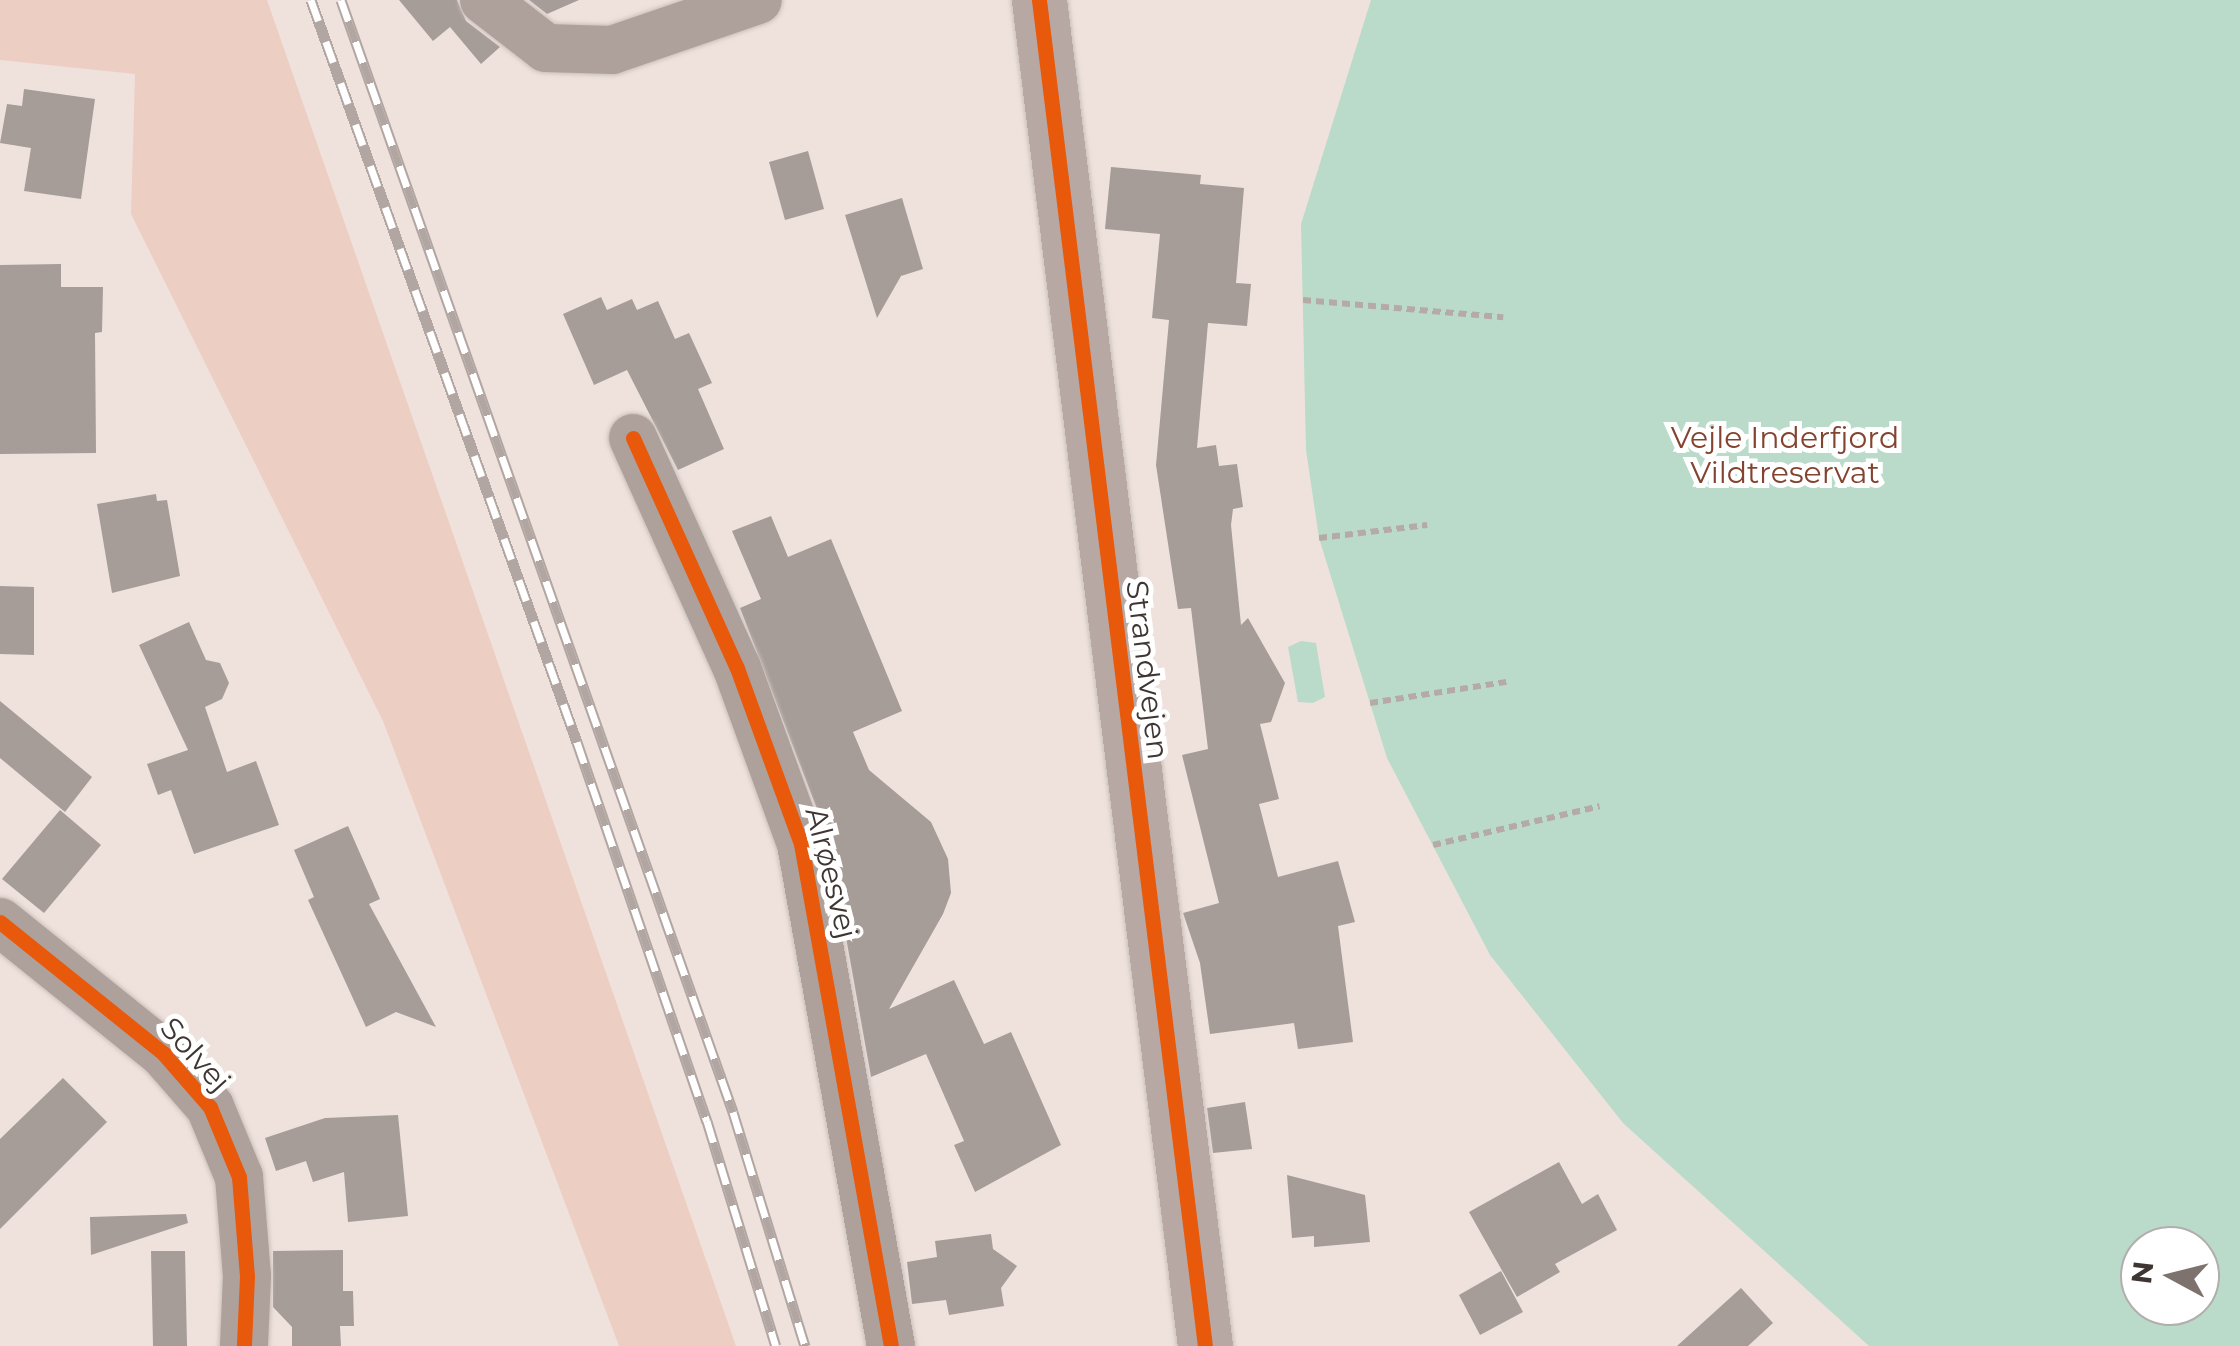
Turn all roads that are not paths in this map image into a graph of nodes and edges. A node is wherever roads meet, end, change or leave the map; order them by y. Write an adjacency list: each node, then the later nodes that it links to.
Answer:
1 (484, 0): 2 (street)
2 (758, 0)
3 (1039, 0): 8 (street, Strandvejen)
4 (632, 438): 7 (street, Alrøesvej)
5 (0, 922): 6 (street, Solvej)
6 (244, 1346)
7 (891, 1346)
8 (1205, 1346)

